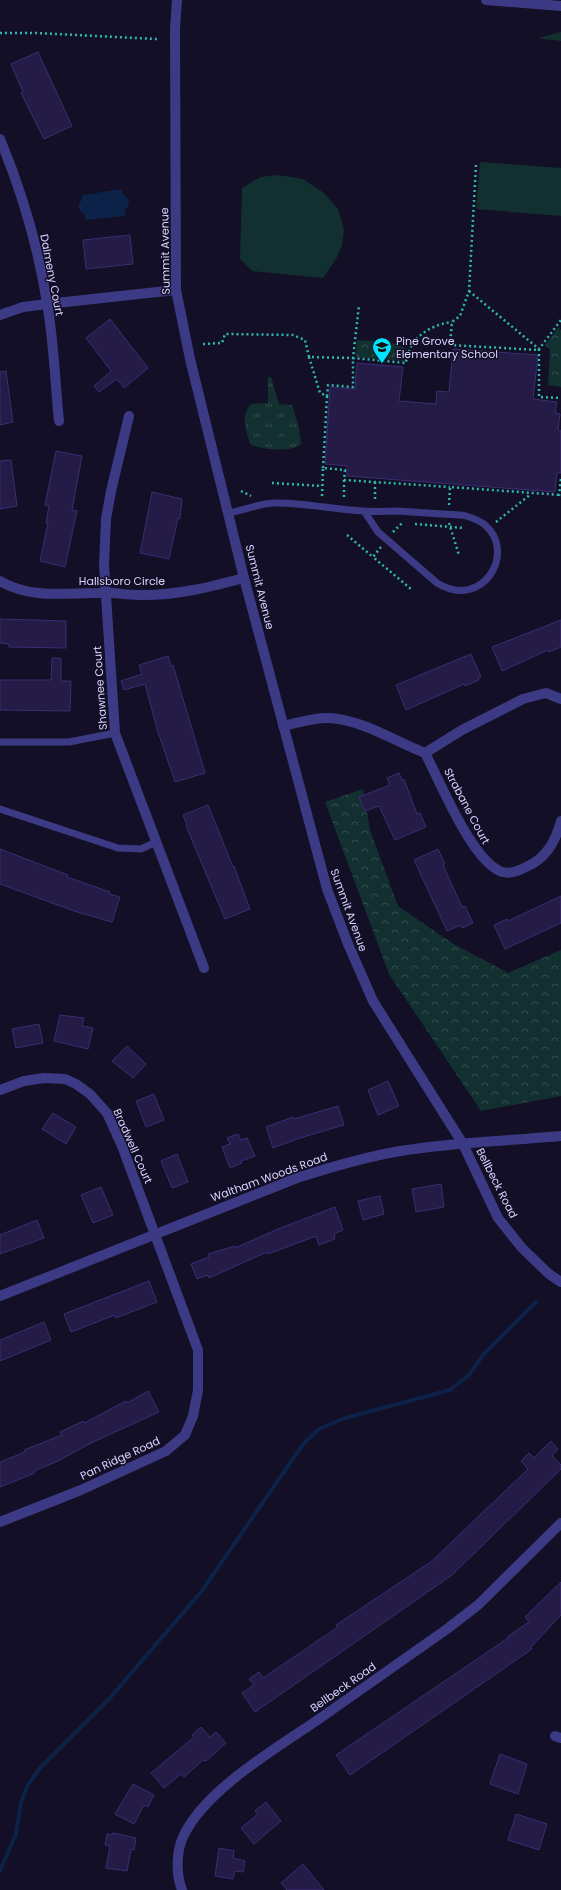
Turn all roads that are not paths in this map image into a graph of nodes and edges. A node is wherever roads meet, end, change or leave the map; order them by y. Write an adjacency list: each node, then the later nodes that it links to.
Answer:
1 (177, 0): 6 (street, Summit Avenue)
2 (486, 0): 3 (street)
3 (515, 1): 4 (street)
4 (561, 6)
5 (0, 139): 7 (street, Dalmeny Court)
6 (176, 290): 7 (street); 12 (street, Summit Avenue)
7 (48, 304): 8 (street); 10 (street, Dalmeny Court)
8 (0, 315)
9 (129, 416): 15 (street, Shawnee Court)
10 (59, 421)
11 (364, 511): 11 (lane); 12 (lane)
12 (229, 514): 13 (street, Summit Avenue)
13 (244, 578): 15 (street, Hallsboro Circle); 17 (street, Summit Avenue)
14 (0, 581): 15 (street, Hallsboro Circle)
15 (106, 593): 18 (street, Shawnee Court)
16 (561, 700): 20 (street)
17 (283, 726): 20 (street); 27 (street, Summit Avenue)
18 (115, 733): 19 (lane); 23 (street, Shawnee Court)
19 (0, 742)
20 (425, 753): 22 (street, Strabane Court)
21 (0, 809): 23 (lane)
22 (561, 821)
23 (156, 842): 24 (street, Shawnee Court)
24 (204, 968)
25 (0, 1090): 28 (street, Bradwell Court)
26 (561, 1136): 27 (street, Waltham Woods Road)
27 (463, 1144): 28 (street, Waltham Woods Road); 29 (street, Bellbeck Road)
28 (156, 1234): 30 (street, Waltham Woods Road); 31 (street, Pan Ridge Road)
29 (561, 1282)
30 (0, 1296)
31 (0, 1522)
32 (561, 1523): 33 (street, Bellbeck Road)
33 (182, 1890)

